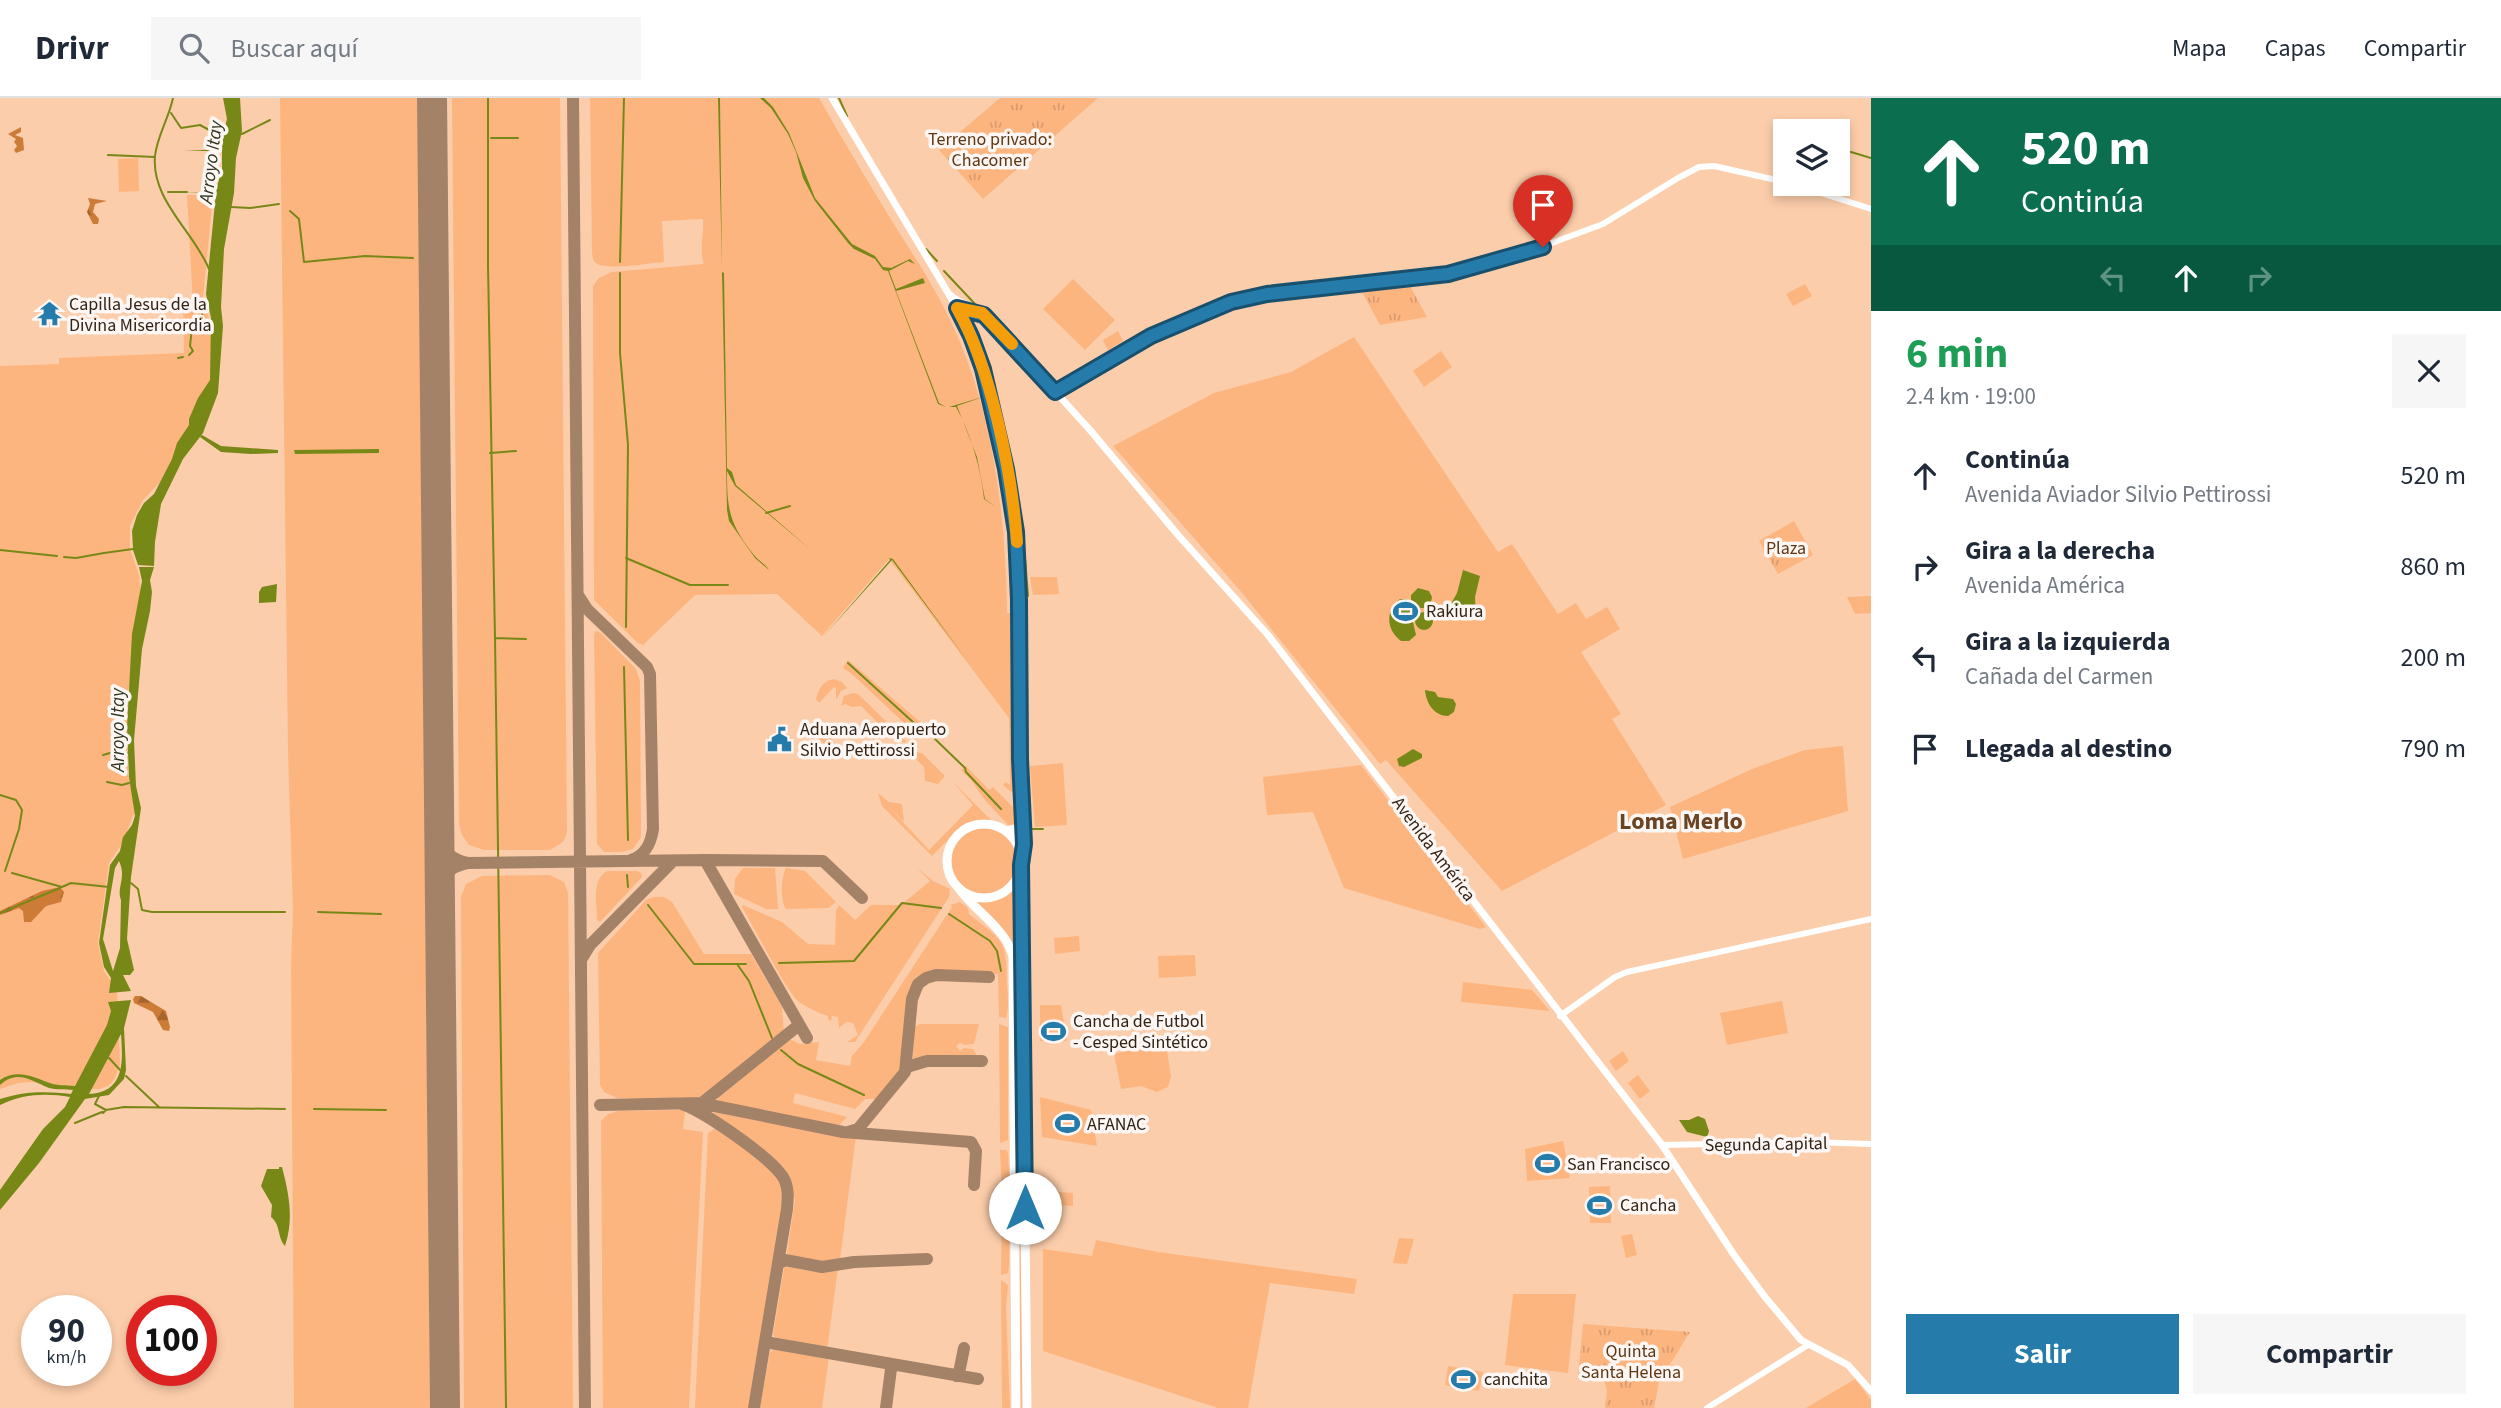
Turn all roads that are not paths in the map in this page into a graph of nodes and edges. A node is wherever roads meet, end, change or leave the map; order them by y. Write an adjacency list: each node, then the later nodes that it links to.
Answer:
1 (832, 98): 5 (main road)
2 (1773, 179): 8 (street)
3 (1830, 196): 4 (street)
4 (1871, 209)
5 (950, 295): 6 (main road); 7 (main road, Avenida América)
6 (957, 308): 7 (main road); 9 (main road)
7 (982, 313): 8 (main road, Avenida América)
8 (1055, 392): 14 (main road, Avenida América)
9 (1021, 816): 10 (main road); 11 (main road)
10 (1005, 830): 11 (highway); 12 (highway)
11 (1021, 862): 12 (highway); 20 (highway)
12 (958, 887): 19 (highway)
13 (1871, 919): 14 (street)
14 (1560, 1016): 16 (main road, Avenida América)
15 (1871, 1144): 16 (street, Segunda Capital)
16 (1662, 1145): 17 (main road, Avenida América)
17 (1808, 1345): 18 (main road, Avenida América); 21 (street)
18 (1871, 1391)
19 (1016, 1408)
20 (1027, 1408)
21 (1707, 1408)

